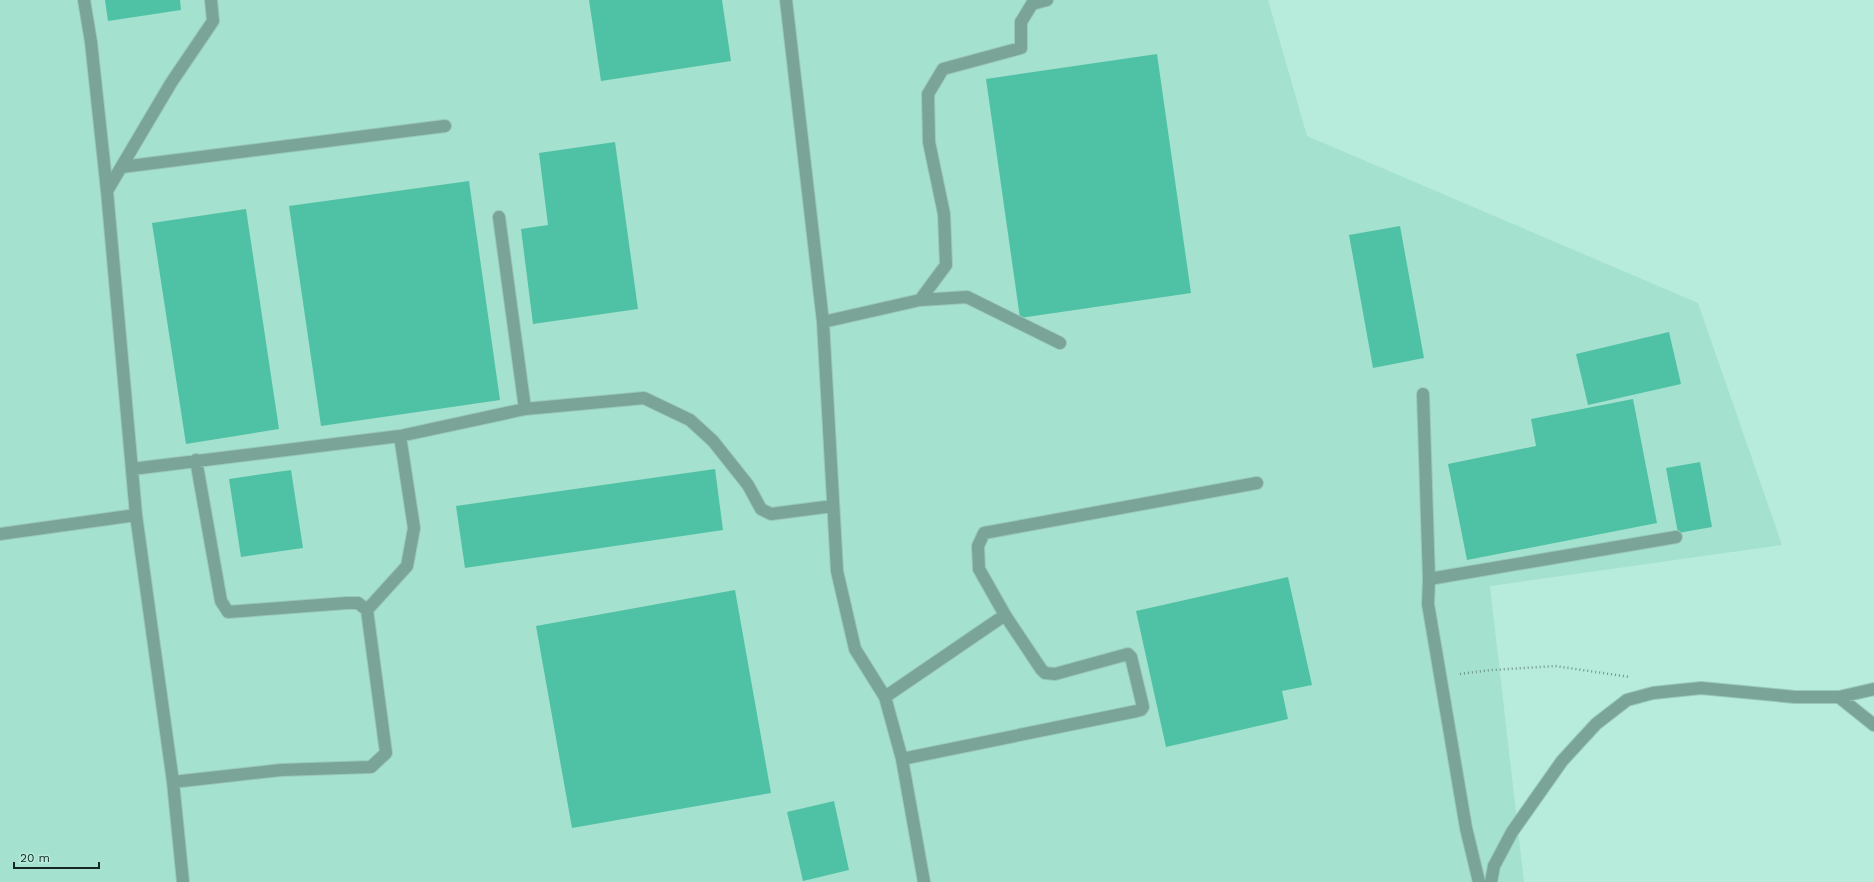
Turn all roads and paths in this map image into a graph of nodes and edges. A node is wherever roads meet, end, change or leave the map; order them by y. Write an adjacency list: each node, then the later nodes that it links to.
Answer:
1 (84, 0): 7 (street)
2 (211, 0): 6 (street)
3 (786, 0): 10 (street)
4 (1047, 0): 9 (street)
5 (445, 126): 6 (street)
6 (122, 167): 7 (street)
7 (107, 191): 16 (street)
8 (499, 217): 13 (street)
9 (920, 300): 10 (street); 11 (street)
10 (823, 322): 18 (street)
11 (1060, 343)
12 (1423, 394): 22 (street)
13 (525, 409): 14 (street); 18 (street)
14 (400, 436): 15 (street); 23 (street)
15 (196, 460): 16 (street); 23 (street)
16 (132, 469): 19 (street)
17 (1257, 483): 24 (street)
18 (832, 506): 29 (street)
19 (136, 515): 20 (street); 32 (street)
20 (0, 534)
21 (1676, 537): 22 (street)
22 (1429, 579): 25 (street)
23 (367, 610): 32 (street)
24 (1005, 614): 29 (street); 31 (street)
25 (1441, 677): 26 (path); 35 (street)
26 (1632, 677)
27 (1874, 689): 28 (street)
28 (1840, 696): 30 (street); 36 (street)
29 (886, 697): 31 (street)
30 (1874, 725)
31 (902, 760): 34 (street)
32 (173, 782): 33 (street)
33 (183, 882)
34 (924, 882)
35 (1479, 882)
36 (1491, 882)

